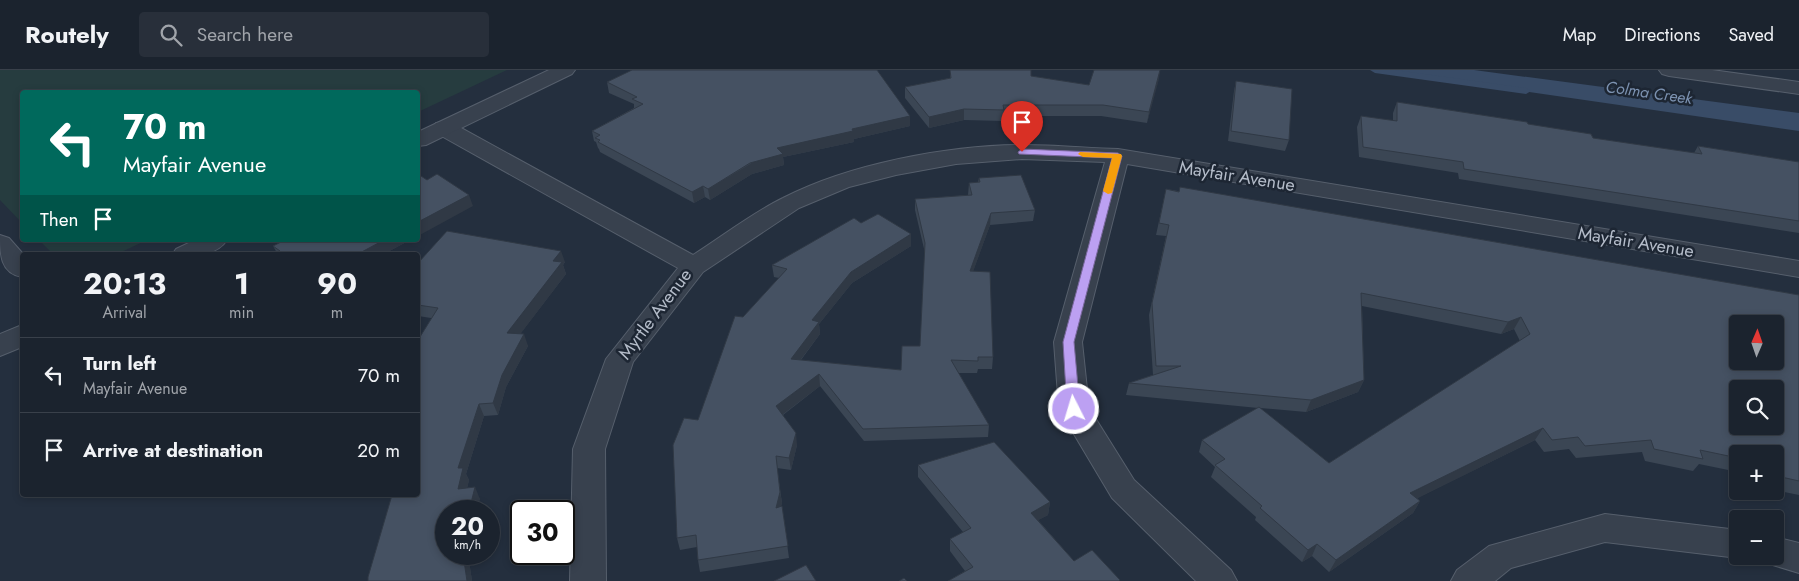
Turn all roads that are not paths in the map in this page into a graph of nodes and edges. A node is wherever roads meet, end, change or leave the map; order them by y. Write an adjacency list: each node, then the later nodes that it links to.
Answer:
1 (565, 70): 4 (street)
2 (1669, 70): 3 (street)
3 (1799, 88)
4 (444, 128): 5 (street); 10 (street, Myrtle Avenue)
5 (420, 139)
6 (1118, 156): 10 (street, Mayfair Avenue); 12 (street, Mayfair Avenue); 19 (street)
7 (211, 242): 9 (street)
8 (0, 243): 11 (street)
9 (191, 252)
10 (694, 266): 18 (street, Myrtle Avenue)
11 (20, 267)
12 (1799, 269)
13 (20, 336): 14 (street)
14 (0, 346)
15 (1729, 543): 20 (street)
16 (1784, 554): 17 (street)
17 (1799, 558)
18 (588, 581)
19 (1219, 581)
20 (1469, 581)

